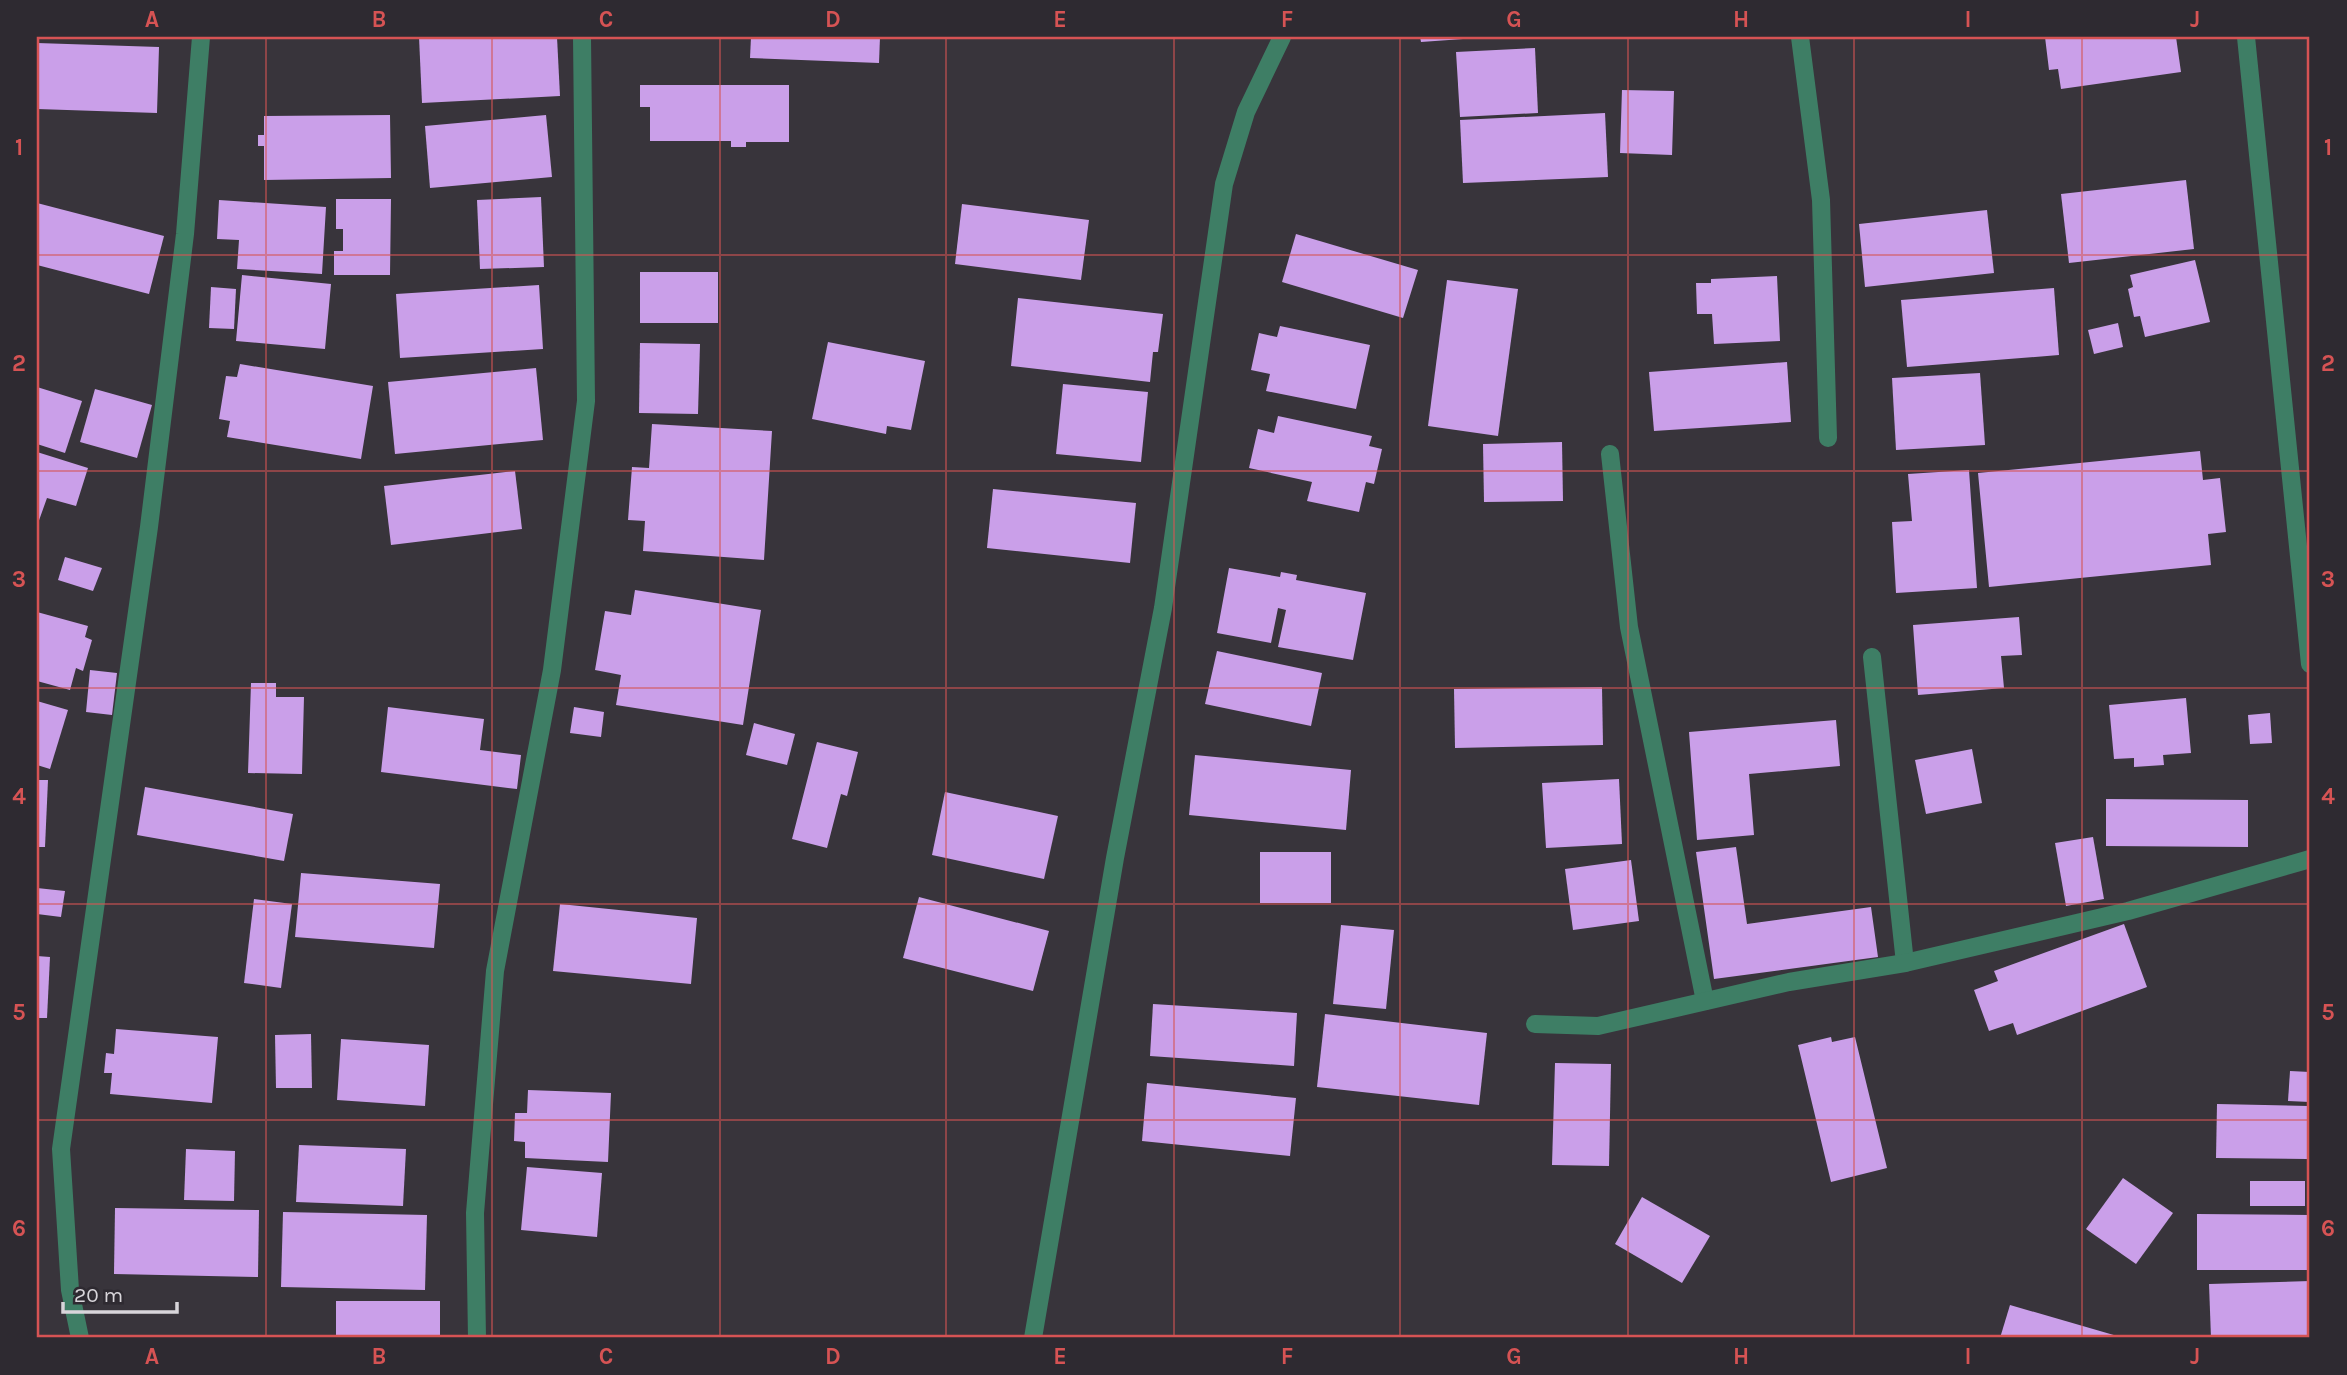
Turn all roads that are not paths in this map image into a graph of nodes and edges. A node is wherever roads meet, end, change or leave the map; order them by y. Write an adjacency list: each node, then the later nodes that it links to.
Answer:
1 (201, 37): 14 (street)
2 (582, 37): 15 (street)
3 (1282, 37): 16 (street)
4 (1800, 37): 6 (street)
5 (2246, 37): 9 (street)
6 (1828, 438)
7 (1610, 454): 12 (street)
8 (1871, 657): 11 (street)
9 (2310, 664)
10 (2310, 859): 11 (street)
11 (1905, 962): 12 (street)
12 (1705, 1001): 13 (street)
13 (1535, 1024)
14 (79, 1338)
15 (477, 1338)
16 (1033, 1338)

